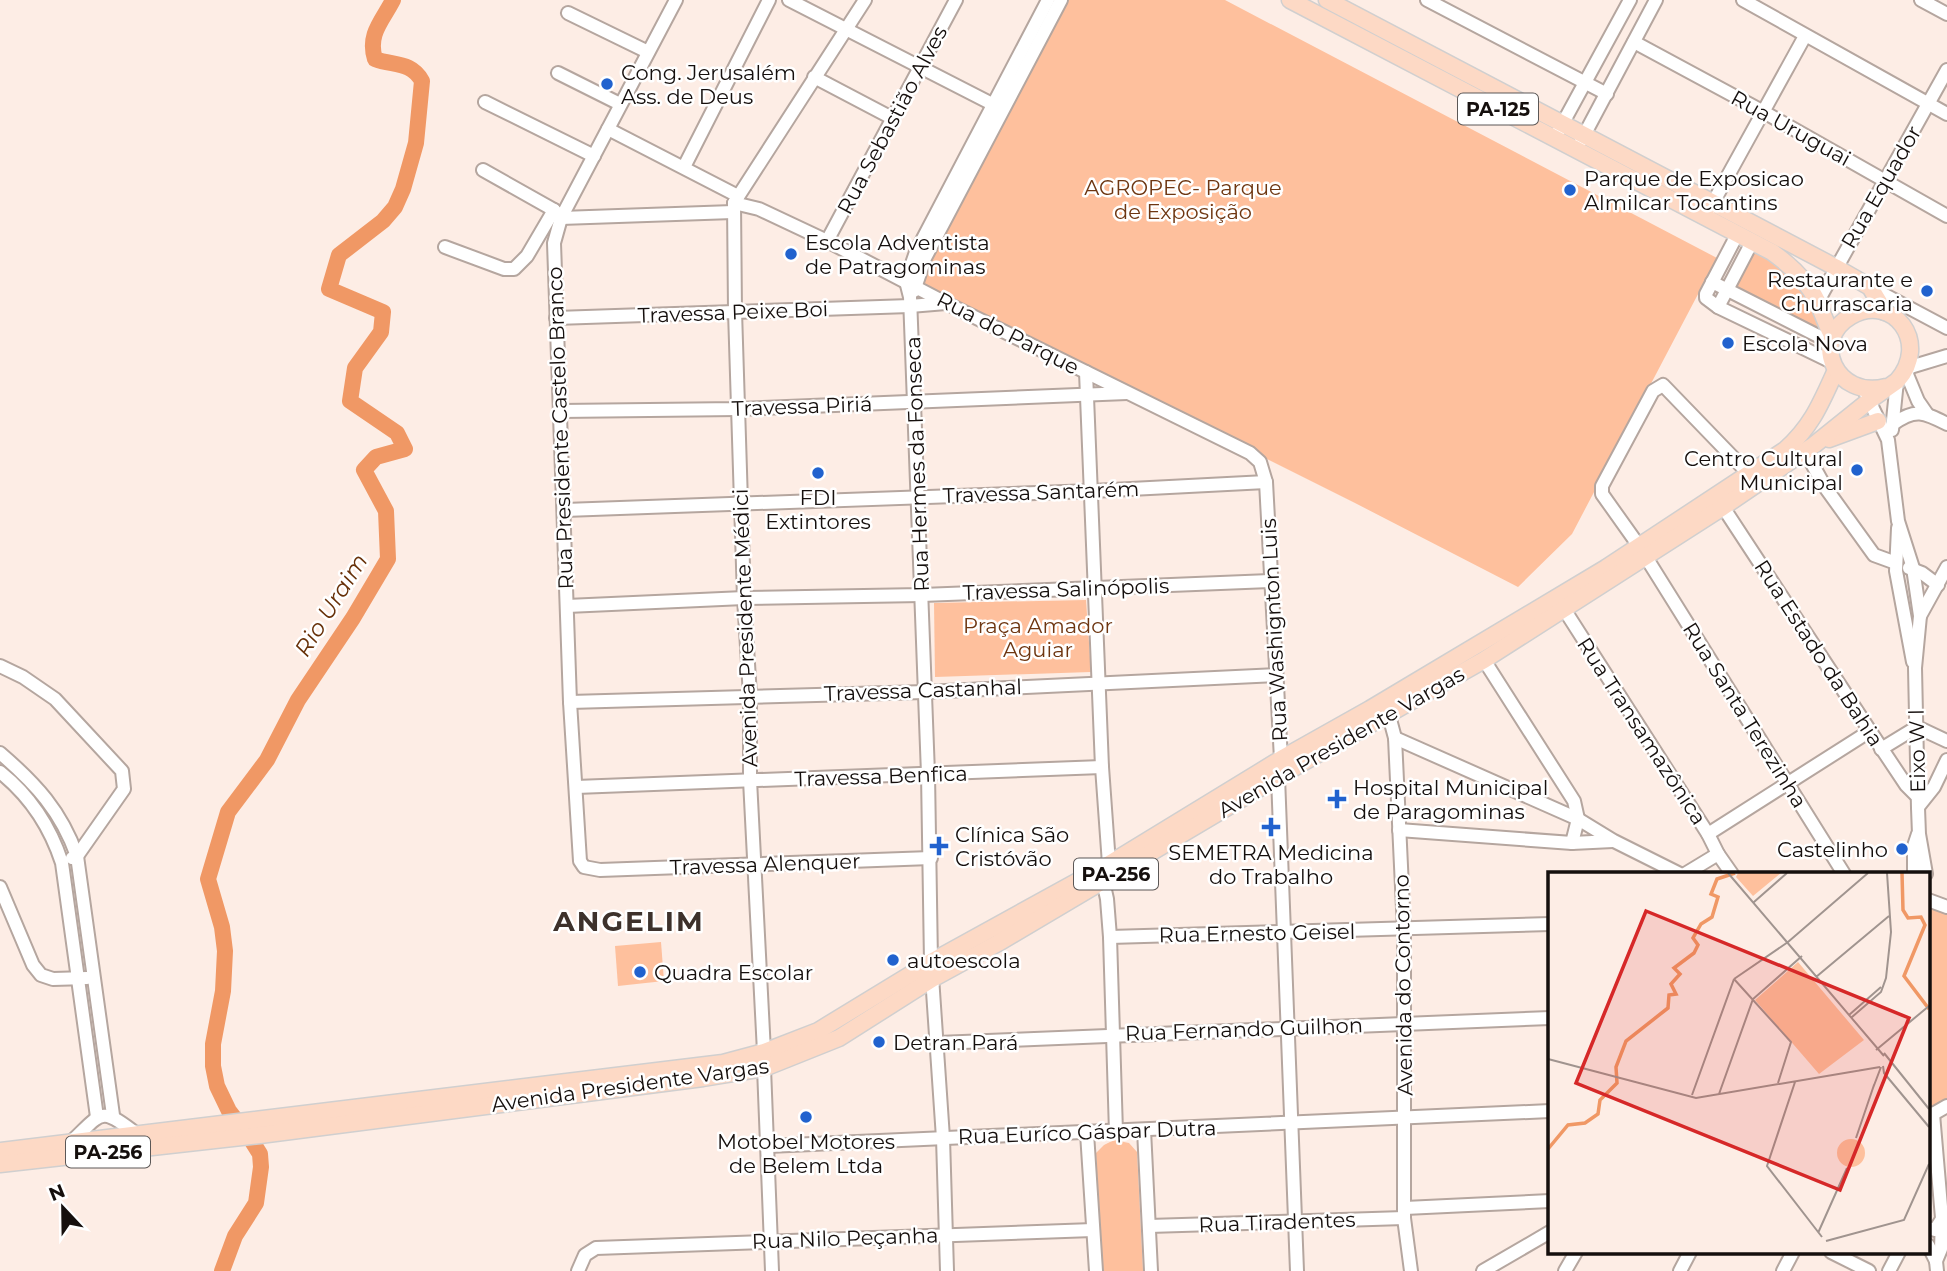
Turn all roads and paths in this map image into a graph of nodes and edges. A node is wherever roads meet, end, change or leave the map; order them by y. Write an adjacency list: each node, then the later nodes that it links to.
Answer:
1 (676, 0): 21 (street, Rua Presidente Castelo Branco)
2 (769, 0): 42 (street)
3 (789, 0): 17 (street)
4 (865, 0): 17 (street)
5 (956, 0): 23 (street, Rua Sebastião Alves)
6 (1048, 0): 32 (street)
7 (1061, 0): 32 (street)
8 (1290, 0): 14 (main road, PA-125 / PA-125)
9 (1427, 0): 27 (street)
10 (1631, 0): 13 (street); 27 (street)
11 (1743, 0): 18 (street)
12 (1921, 0): 16 (street)
13 (1654, 5): 19 (street)
14 (1331, 9): 20 (main road, PA-125); 22 (main road, PA-125 / PA-125)
15 (568, 13): 21 (street)
16 (1947, 14)
17 (846, 29): 23 (street); 26 (street)
18 (1805, 36): 31 (street); 33 (street)
19 (1634, 42): 28 (street); 33 (street, Rua Uruguai)
20 (1421, 48): 22 (main road); 36 (main road, PA-125)
21 (648, 51): 30 (street, Rua Presidente Castelo Branco)
22 (1413, 63): 39 (main road, PA-125 / PA-125)
23 (920, 67): 32 (street); 35 (street, Rua Sebastião Alves)
24 (1947, 70): 31 (street, Rua Equador)
25 (558, 73): 30 (street)
26 (814, 77): 35 (street); 46 (street)
27 (1586, 83): 28 (street); 36 (street)
28 (1607, 94): 38 (street)
29 (485, 102): 41 (street)
30 (620, 104): 37 (street, Rua Presidente Castelo Branco)
31 (1929, 104): 34 (street); 44 (street, Rua Equador)
32 (999, 107): 57 (street)
33 (1762, 111): 44 (street, Rua Uruguai); 45 (street)
34 (1947, 114)
35 (892, 118): 51 (street, Rua Sebastião Alves)
36 (1563, 123): 38 (main road, PA-125); 39 (street)
37 (608, 129): 41 (street, Rua Presidente Castelo Branco); 42 (street)
38 (1584, 135): 40 (street); 45 (main road, PA-125)
39 (1554, 140): 40 (main road, PA-125 / PA-125)
40 (1576, 150): 49 (main road, PA-125 / PA-125)
41 (594, 156): 47 (street, Rua Presidente Castelo Branco)
42 (684, 167): 46 (street)
43 (483, 170): 47 (street)
44 (1884, 181): 48 (street, Rua Uruguai); 53 (street, Rua Equador)
45 (1713, 201): 49 (street); 53 (main road, PA-125)
46 (735, 204): 47 (street); 51 (street, Rua do Parque); 61 (street, Avenida Presidente Médici)
47 (557, 214): 52 (street); 64 (street, Rua Presidente Castelo Branco)
48 (1947, 216)
49 (1706, 217): 50 (main road, PA-125 / PA-125)
50 (1745, 237): 54 (street); 56 (street); 58 (main road, PA-125 / PA-125)
51 (827, 241): 57 (street, Rua do Parque)
52 (444, 247)
53 (1835, 267): 55 (main road, PA-125); 58 (street, Rua Equador)
54 (1712, 282): 56 (street); 60 (street)
55 (1870, 287): 62 (main road, PA-125); 63 (street, PA-125)
56 (1727, 289): 60 (street); 66 (street)
57 (911, 293): 59 (street, Rua do Parque); 59 (street, Travessa Peixe Boi); 61 (street, Travessa Peixe Boi); 74 (street, Rua Hermes da Fonseca)
58 (1818, 301): 66 (main road, PA-125 / PA-125)
59 (946, 303): 69 (street, Rua do Parque)
60 (1718, 307): 68 (street)
61 (735, 311): 64 (street, Travessa Peixe Boi); 75 (street, Avenida Presidente Médici)
62 (1889, 314): 63 (street, PA-125); 66 (main road, PA-125); 70 (main road, PA-125)
63 (1917, 314): 65 (street, PA-125)
64 (556, 318): 76 (street, Rua Presidente Castelo Branco)
65 (1947, 328)
66 (1832, 340): 68 (main road, PA-125)
67 (1947, 356): 70 (street)
68 (1834, 366): 73 (main road); 81 (main road, Avenida Presidente Vargas / PA-256)
69 (1086, 372): 71 (street, Rua do Parque); 72 (street)
70 (1899, 377): 73 (main road); 77 (street); 78 (street)
71 (1127, 393): 72 (street, Travessa Piriá); 82 (street, Rua do Parque)
72 (1086, 395): 74 (street, Travessa Piriá); 83 (street)
73 (1867, 395): 78 (street); 80 (main road, Avenida Presidente Vargas / PA-256)
74 (914, 401): 75 (street, Travessa Piriá); 84 (street, Rua Hermes da Fonseca)
75 (738, 409): 76 (street, Travessa Piriá); 85 (street, Avenida Presidente Médici)
76 (560, 411): 87 (street, Rua Presidente Castelo Branco)
77 (1927, 414): 78 (street); 79 (street)
78 (1885, 423): 80 (main road); 88 (street, Eixo W l)
79 (1947, 424)
80 (1810, 448): 86 (main road, Avenida Presidente Vargas / PA-256); 90 (street)
81 (1749, 474): 89 (main road, Avenida Presidente Vargas / PA-256); 89 (street, Rua Santa Terezinha)
82 (1266, 482): 83 (street, Travessa Santarém); 93 (street, Rua Washignton Luis)
83 (1092, 491): 84 (street, Travessa Santarém); 95 (street)
84 (918, 497): 85 (street, Travessa Santarém); 96 (street, Rua Hermes da Fonseca)
85 (740, 504): 87 (street, Travessa Santarém); 97 (street, Avenida Presidente Médici)
86 (1723, 507): 89 (main road, Avenida Presidente Vargas / PA-256); 112 (street, Rua Estado da Bahia)
87 (565, 510): 98 (street, Rua Presidente Castelo Branco)
88 (1898, 521): 90 (street, Eixo W l); 92 (street, Eixo W l)
89 (1642, 552): 99 (main road, Avenida Presidente Vargas / PA-256); 110 (main road, Avenida Presidente Vargas / PA-256); 124 (street, Rua Santa Terezinha)
90 (1896, 567): 92 (street); 101 (street, Eixo W l)
91 (1947, 567): 94 (street)
92 (1913, 568): 94 (street); 100 (street, Eixo W l)
93 (1270, 580): 95 (street, Travessa Salinópolis); 105 (street, Rua Washignton Luis)
94 (1938, 584): 100 (street)
95 (1096, 588): 96 (street, Travessa Salinópolis); 106 (street)
96 (922, 595): 97 (street, Travessa Salinópolis); 107 (street, Rua Hermes da Fonseca)
97 (744, 598): 98 (street, Travessa Salinópolis); 108 (street, Avenida Presidente Médici)
98 (567, 606): 109 (street, Rua Presidente Castelo Branco)
99 (1564, 609): 102 (main road, Avenida Presidente Vargas / PA-256); 129 (street, Rua Transamazônica)
100 (1920, 616): 101 (street); 104 (street, Eixo W l)
101 (1906, 620): 104 (street, Eixo W l)
102 (1484, 660): 110 (main road, Avenida Presidente Vargas / PA-256); 127 (street)
103 (0, 666): 134 (street)
104 (1915, 668): 111 (street, Eixo W l)
105 (1276, 675): 106 (street, Travessa Castanhal); 117 (street, Rua Washignton Luis)
106 (1099, 684): 107 (street, Travessa Castanhal); 119 (street)
107 (926, 692): 108 (street, Travessa Castanhal); 121 (street, Rua Hermes da Fonseca)
108 (750, 696): 109 (street, Travessa Castanhal); 123 (street, Avenida Presidente Médici)
109 (570, 702): 125 (street, Rua Presidente Castelo Branco)
110 (1387, 707): 113 (street, Avenida do Contorno); 117 (main road, Avenida Presidente Vargas / PA-256); 122 (main road, Avenida Presidente Vargas / PA-256)
111 (1917, 727): 114 (street); 115 (street); 126 (street, Eixo W l)
112 (1870, 731): 115 (street, Rua Estado da Bahia); 124 (street)
113 (1395, 738): 127 (street); 128 (street, Avenida do Contorno)
114 (1947, 741)
115 (1881, 749): 126 (street, Rua Estado da Bahia)
116 (0, 753): 134 (street)
117 (1281, 759): 122 (street, Rua Washignton Luis); 138 (main road, Avenida Presidente Vargas / PA-256)
118 (1947, 760): 126 (street)
119 (1102, 767): 121 (street, Travessa Benfica); 138 (street)
120 (0, 772): 136 (street)
121 (928, 775): 123 (street, Travessa Benfica); 135 (street, Rua Hermes da Fonseca)
122 (1278, 778): 146 (main road, Avenida Presidente Vargas / PA-256); 152 (street, Rua Washignton Luis)
123 (750, 780): 125 (street, Travessa Benfica); 137 (street, Avenida Presidente Médici)
124 (1788, 782): 129 (street); 143 (street, Rua Santa Terezinha)
125 (576, 787): 139 (street, Rua Presidente Castelo Branco)
126 (1918, 802): 130 (street, Eixo W l)
127 (1578, 819): 131 (street); 132 (street)
128 (1399, 830): 132 (street); 151 (street, Avenida do Contorno)
129 (1708, 834): 133 (street, Rua Transamazônica)
130 (1919, 834): 144 (street, Eixo W l); 145 (street, Eixo W l)
131 (1614, 841): 132 (street); 140 (street)
132 (1572, 843)
133 (1718, 854): 141 (street); 142 (street, Rua Transamazônica)
134 (77, 856): 136 (street); 155 (street)
135 (931, 858): 137 (street, Travessa Alenquer); 154 (street, Rua Hermes da Fonseca)
136 (62, 863): 156 (street)
137 (756, 863): 139 (street, Travessa Alenquer); 165 (street, Avenida Presidente Médici)
138 (1109, 864): 154 (main road, Avenida Presidente Vargas / PA-256)
139 (600, 870)
140 (1679, 872)
141 (1686, 872)
142 (1731, 872)
143 (1843, 872)
144 (1914, 872)
145 (1926, 872)
146 (1103, 881): 153 (street); 157 (main road, Avenida Presidente Vargas / PA-256)
147 (0, 887): 156 (street)
148 (1930, 901): 149 (street)
149 (1947, 907)
150 (1548, 924): 151 (street, Rua Ernesto Geisel)
151 (1404, 930): 152 (street, Rua Ernesto Geisel); 159 (street, Avenida do Contorno)
152 (1284, 932): 153 (street, Rua Ernesto Geisel); 160 (street, Rua Washignton Luis)
153 (1110, 937): 161 (street)
154 (931, 962): 157 (street, Rua Hermes da Fonseca); 165 (main road, Avenida Presidente Vargas / PA-256)
155 (95, 976): 156 (street); 163 (street)
156 (79, 979): 164 (street)
157 (932, 979): 162 (street, Rua Hermes da Fonseca); 165 (main road, Avenida Presidente Vargas / PA-256)
158 (1548, 1018): 159 (street, Rua Fernando Guilhon)
159 (1405, 1023): 160 (street, Rua Fernando Guilhon); 171 (street, Avenida do Contorno)
160 (1288, 1028): 161 (street, Rua Fernando Guilhon); 172 (street, Rua Washignton Luis)
161 (1112, 1034): 162 (street, Rua Fernando Guilhon); 174 (street)
162 (938, 1043): 178 (street, Rua Hermes da Fonseca)
163 (104, 1049): 164 (street); 169 (street)
164 (89, 1051): 170 (street)
165 (764, 1060): 175 (main road, Avenida Presidente Vargas / PA-256); 180 (street, Avenida Presidente Médici)
166 (1947, 1106): 168 (street)
167 (1548, 1111): 171 (street, Rua Euríco Gáspar Dutra)
168 (1930, 1113): 185 (street)
169 (113, 1115): 170 (street); 177 (street)
170 (97, 1117): 179 (street)
171 (1405, 1119): 172 (street, Rua Euríco Gáspar Dutra); 184 (street, Avenida do Contorno)
172 (1292, 1124): 173 (street, Rua Euríco Gáspar Dutra); 186 (street, Rua Washignton Luis)
173 (1144, 1130): 174 (street, Rua Euríco Gáspar Dutra); 187 (street)
174 (1116, 1132): 176 (street, Rua Euríco Gáspar Dutra)
175 (214, 1133): 177 (main road, PA-256); 182 (main road, PA-256)
176 (1087, 1133): 178 (street, Rua Euríco Gáspar Dutra); 189 (street)
177 (138, 1135): 179 (main road, PA-256)
178 (943, 1138): 180 (street, Rua Euríco Gáspar Dutra); 191 (street, Rua Hermes da Fonseca)
179 (70, 1143): 181 (main road, PA-256)
180 (768, 1146): 192 (street, Avenida Presidente Médici)
181 (0, 1151)
182 (0, 1164)
183 (1548, 1201): 184 (street, Rua Tiradentes)
184 (1405, 1213): 186 (street, Rua Tiradentes); 205 (street, Avenida do Contorno)
185 (1944, 1221): 188 (street); 198 (street)
186 (1295, 1222): 187 (street, Rua Tiradentes); 204 (street, Rua Washignton Luis)
187 (1149, 1226): 203 (street)
188 (1930, 1229)
189 (1093, 1230): 191 (street, Rua Nilo Peçanha); 202 (street)
190 (1548, 1233): 206 (street)
191 (947, 1234): 192 (street, Rua Nilo Peçanha); 201 (street, Rua Hermes da Fonseca)
192 (771, 1241): 199 (street, Rua Nilo Peçanha); 200 (street, Avenida Presidente Médici)
193 (1575, 1254): 207 (street)
194 (1689, 1254): 208 (street)
195 (1792, 1254): 209 (street)
196 (1835, 1254): 210 (street)
197 (1898, 1254): 211 (street)
198 (1936, 1266)
199 (578, 1271)
200 (772, 1271)
201 (947, 1271)
202 (1096, 1271)
203 (1151, 1271)
204 (1297, 1271)
205 (1411, 1271)
206 (1483, 1271)
207 (1565, 1271)
208 (1680, 1271)
209 (1783, 1271)
210 (1869, 1271)
211 (1889, 1271)

